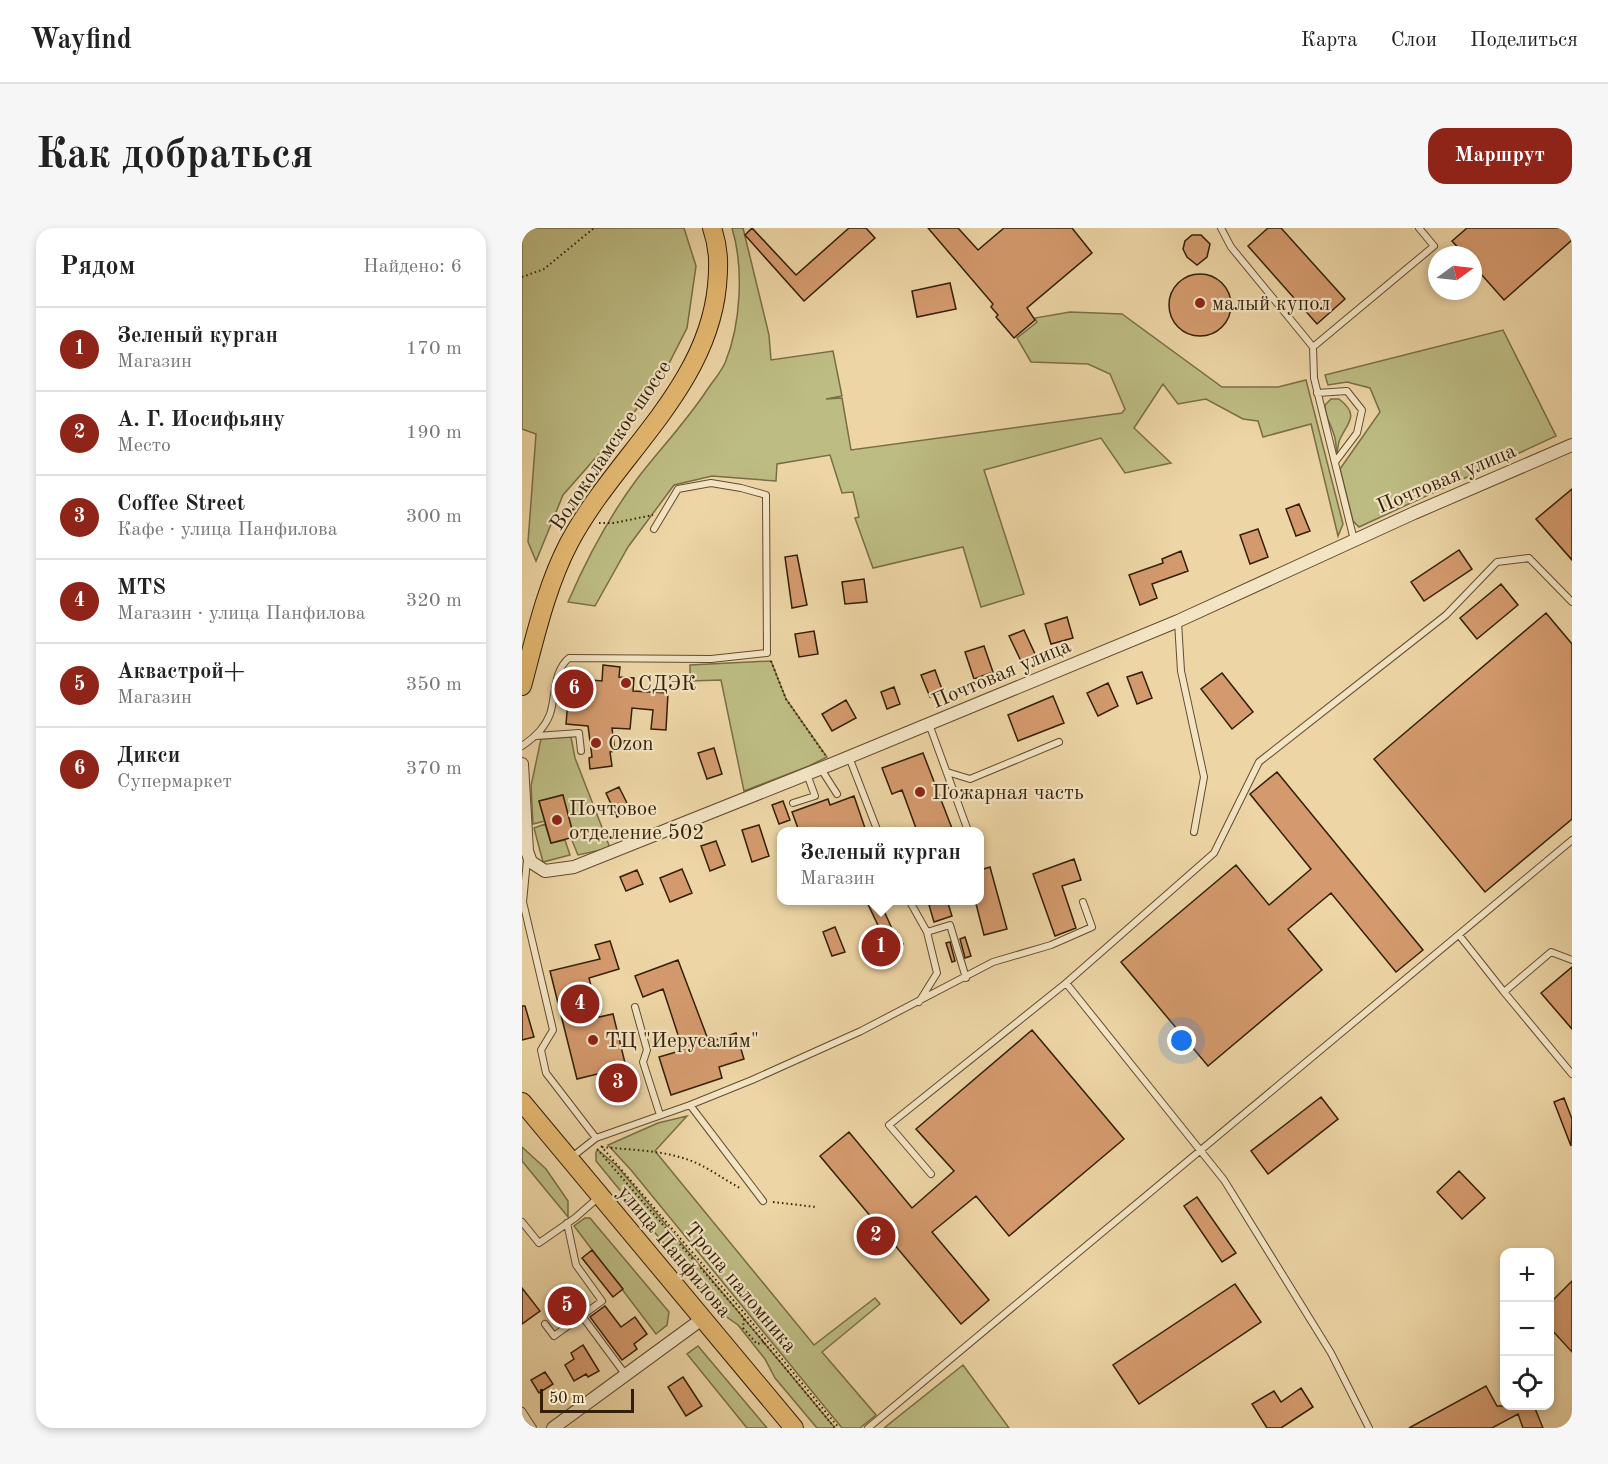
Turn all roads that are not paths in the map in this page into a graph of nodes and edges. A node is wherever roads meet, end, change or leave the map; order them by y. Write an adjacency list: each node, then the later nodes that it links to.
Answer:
1 (712, 228): 12 (main road, Волоколамское шоссе)
2 (1221, 228): 4 (lane)
3 (1419, 228): 4 (lane)
4 (1313, 347): 5 (lane)
5 (1317, 393): 7 (lane); 7 (lane)
6 (1572, 445): 9 (street, Почтовая улица)
7 (1335, 462): 9 (lane)
8 (654, 529): 15 (lane)
9 (1354, 540): 11 (street, Почтовая улица)
10 (1572, 602): 37 (lane)
11 (1178, 621): 14 (street, Почтовая улица); 28 (lane)
12 (526, 658): 13 (main road, Волоколамское шоссе)
13 (522, 686)
14 (929, 724): 19 (street, Почтовая улица); 22 (lane)
15 (536, 736): 17 (lane); 18 (lane)
16 (1059, 742): 22 (lane)
17 (522, 746)
18 (581, 751)
19 (849, 757): 21 (street, Почтовая улица); 26 (lane)
20 (522, 764): 30 (street)
21 (826, 766): 23 (street, Почтовая улица); 24 (lane)
22 (947, 772): 27 (lane)
23 (807, 774): 25 (lane); 30 (street, Почтовая улица)
24 (837, 794)
25 (793, 803)
26 (876, 827)
27 (967, 827)
28 (1194, 832)
29 (1571, 843): 34 (lane)
30 (527, 851): 45 (lane)
31 (1083, 902): 36 (lane)
32 (912, 905): 33 (lane)
33 (927, 932): 36 (lane); 39 (lane)
34 (1459, 935): 38 (lane); 46 (lane)
35 (1572, 960): 38 (lane)
36 (966, 978): 39 (lane)
37 (1066, 983): 46 (lane); 48 (lane)
38 (1504, 992): 41 (lane)
39 (919, 1003): 43 (lane)
40 (635, 1007): 44 (lane)
41 (1572, 1074)
42 (522, 1102): 47 (main road, улица Панфилова)
43 (690, 1105): 44 (lane); 50 (lane)
44 (660, 1115): 45 (lane)
45 (593, 1140): 47 (lane)
46 (1201, 1151): 61 (lane); 62 (lane)
47 (569, 1159): 49 (main road, улица Панфилова)
48 (931, 1173)
49 (600, 1196): 52 (lane); 54 (main road, улица Панфилова)
50 (763, 1201)
51 (522, 1222): 52 (lane)
52 (567, 1223): 53 (lane)
53 (582, 1316): 55 (lane); 56 (lane)
54 (702, 1319): 56 (street); 60 (main road, улица Панфилова)
55 (545, 1324)
56 (625, 1374): 59 (street)
57 (522, 1411): 58 (lane)
58 (533, 1428)
59 (554, 1428)
60 (794, 1428)
61 (868, 1428)
62 (1369, 1428)

